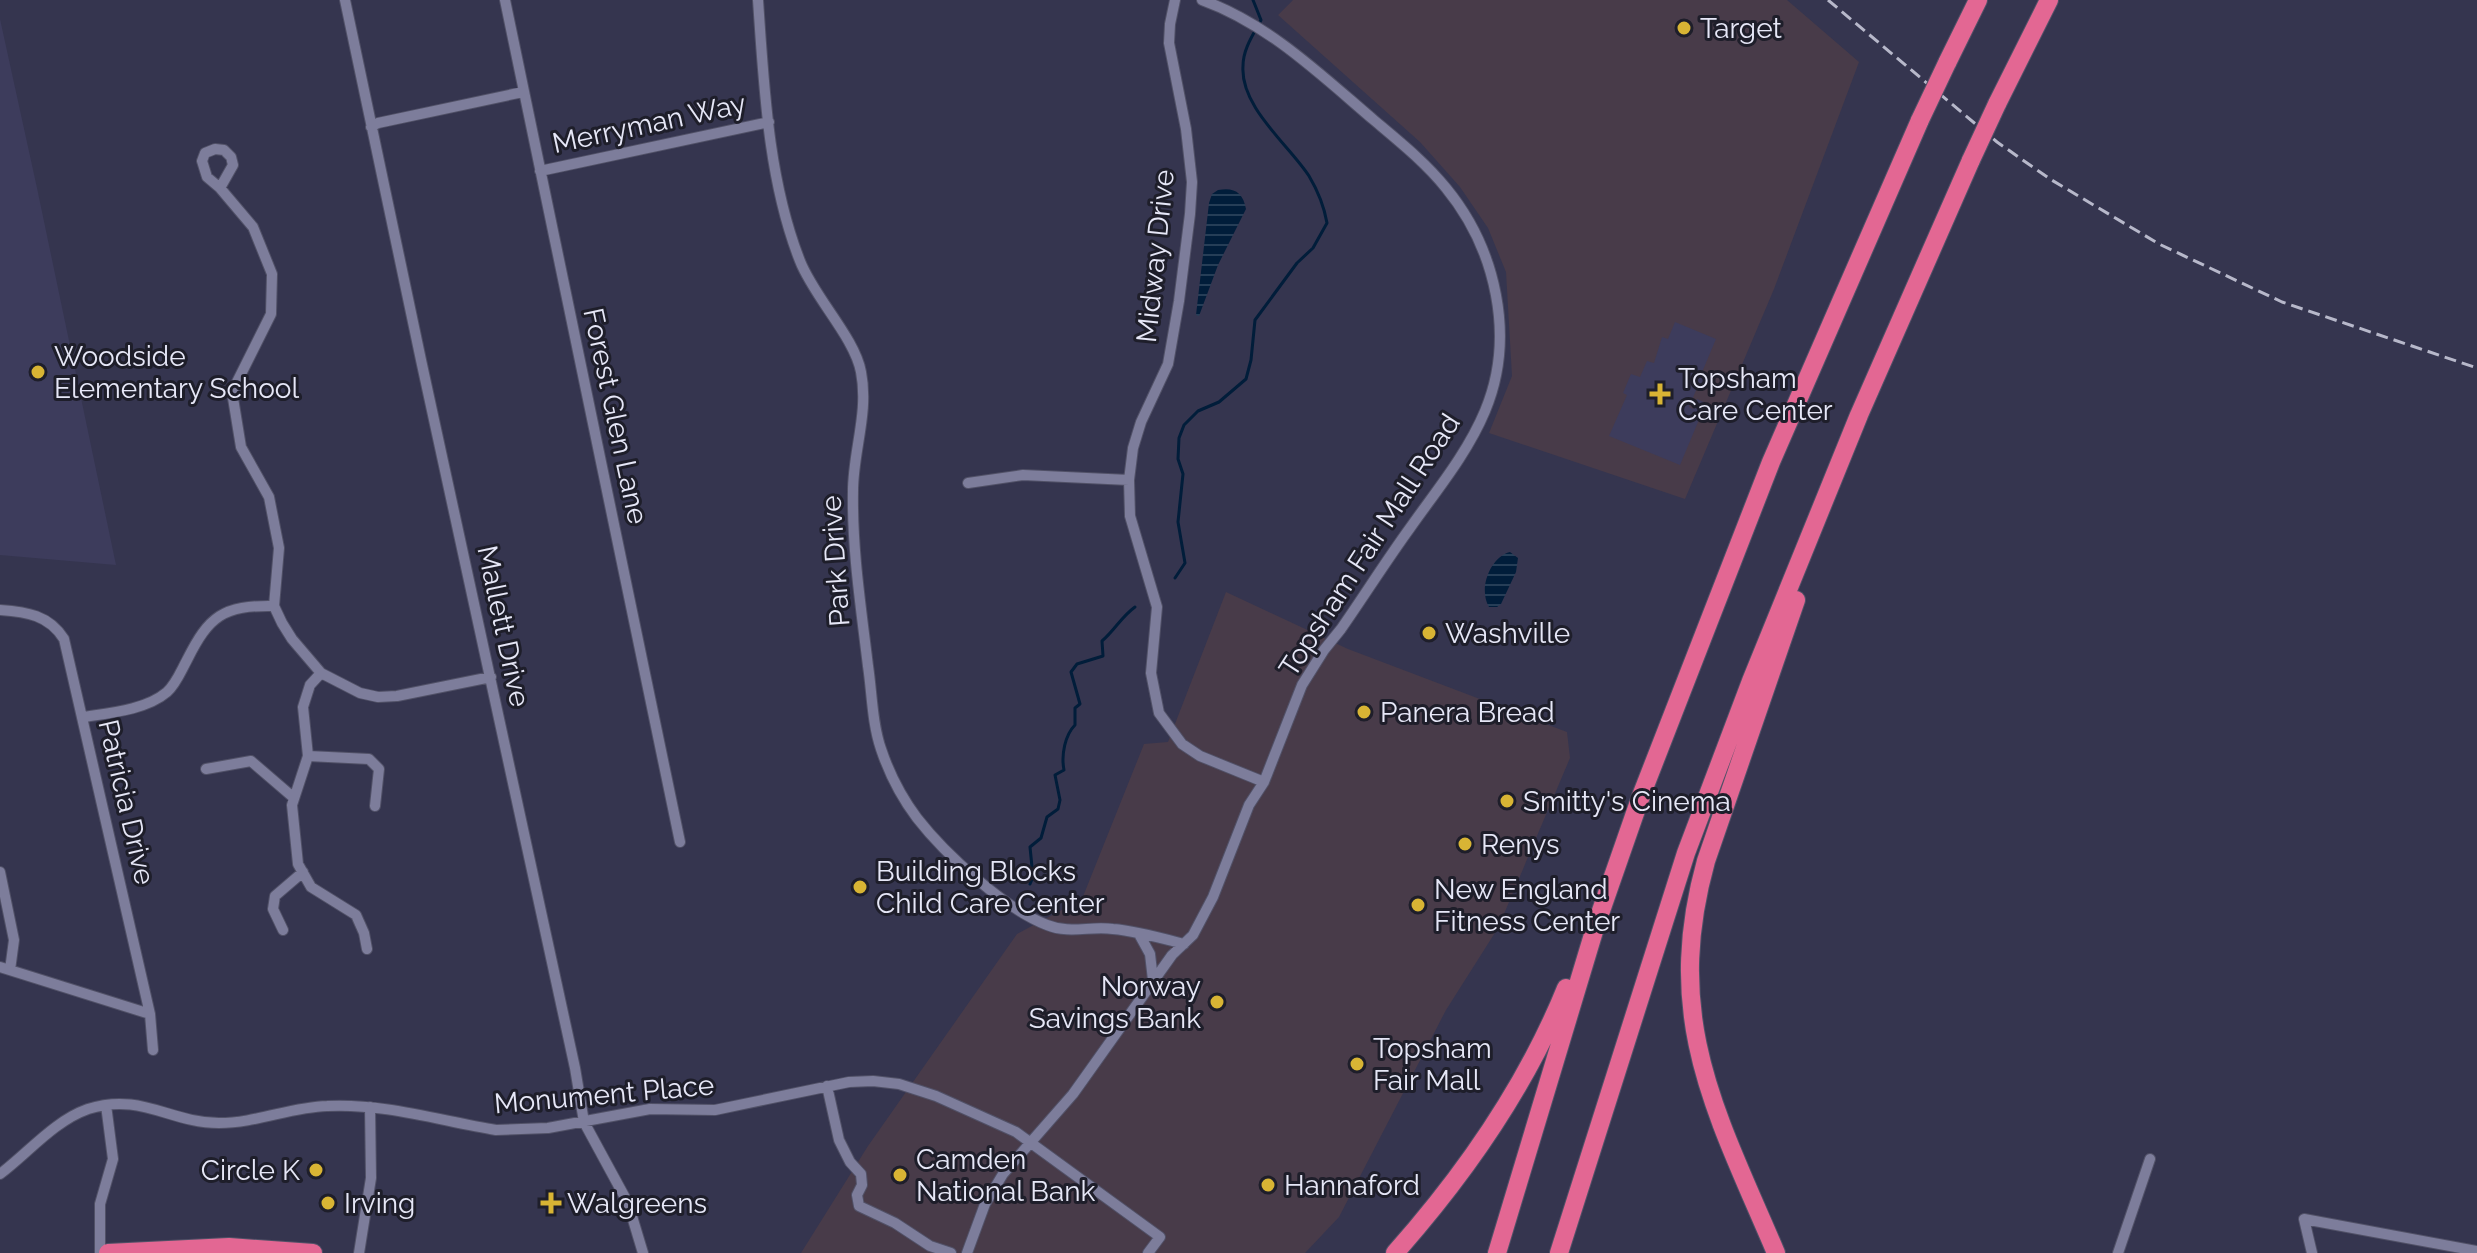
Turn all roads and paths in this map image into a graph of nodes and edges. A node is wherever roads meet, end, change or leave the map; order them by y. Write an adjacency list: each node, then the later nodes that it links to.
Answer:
1 (345, 0): 10 (street, Mallett Drive)
2 (505, 0): 8 (street, Forest Glen Lane)
3 (758, 0): 9 (street, Park Drive)
4 (1175, 0): 13 (street, Midway Drive)
5 (1202, 0): 23 (street, Topsham Fair Mall Road)
6 (1978, 0): 29 (highway, bridge)
7 (2049, 0): 15 (highway, bridge)
8 (523, 92): 10 (street); 11 (street, Forest Glen Lane)
9 (769, 122): 11 (street, Merryman Way); 31 (street, Park Drive)
10 (371, 127): 19 (street, Mallett Drive)
11 (540, 171): 26 (street, Forest Glen Lane)
12 (220, 188): 16 (street)
13 (1129, 480): 14 (street); 23 (street, Midway Drive)
14 (968, 483)
15 (1816, 521): 56 (highway); 57 (highway)
16 (274, 606): 18 (street); 20 (street)
17 (0, 610): 20 (street, Patricia Drive)
18 (321, 673): 19 (street); 21 (street)
19 (491, 677): 41 (street, Mallett Drive)
20 (83, 717): 36 (street, Patricia Drive)
21 (308, 756): 24 (street); 25 (street)
22 (206, 769): 24 (street)
23 (1264, 782): 32 (street, Topsham Fair Mall Road)
24 (294, 798): 28 (street)
25 (375, 806)
26 (680, 842)
27 (0, 872): 34 (street)
28 (303, 872): 30 (street); 33 (street)
29 (1595, 928): 54 (highway); 55 (highway)
30 (283, 930)
31 (1139, 934): 32 (street, Park Drive); 35 (street)
32 (1184, 944): 35 (street, Topsham Fair Mall Road)
33 (367, 949)
34 (5, 968): 36 (street)
35 (1153, 980): 42 (street, Topsham Fair Mall Road)
36 (150, 1014): 37 (street, Patricia Drive)
37 (153, 1050)
38 (827, 1086): 41 (street, Monument Place); 42 (street, Monument Place); 51 (street)
39 (106, 1105): 40 (street, Monument Place); 44 (street, Monument Place); 46 (street)
40 (370, 1107): 41 (street, Monument Place); 49 (street)
41 (584, 1122): 50 (street, Mallett Drive)
42 (1032, 1143): 52 (street, Topsham Fair Mall Road); 53 (street, Monument Place)
43 (2150, 1159): 58 (street)
44 (0, 1174)
45 (2477, 1251): 59 (street)
46 (100, 1253)
47 (108, 1253): 48 (highway)
48 (313, 1253)
49 (359, 1253)
50 (643, 1253)
51 (951, 1253)
52 (967, 1253)
53 (1148, 1253)
54 (1395, 1253)
55 (1497, 1253)
56 (1559, 1253)
57 (1776, 1253)
58 (2118, 1253)
59 (2312, 1253)

